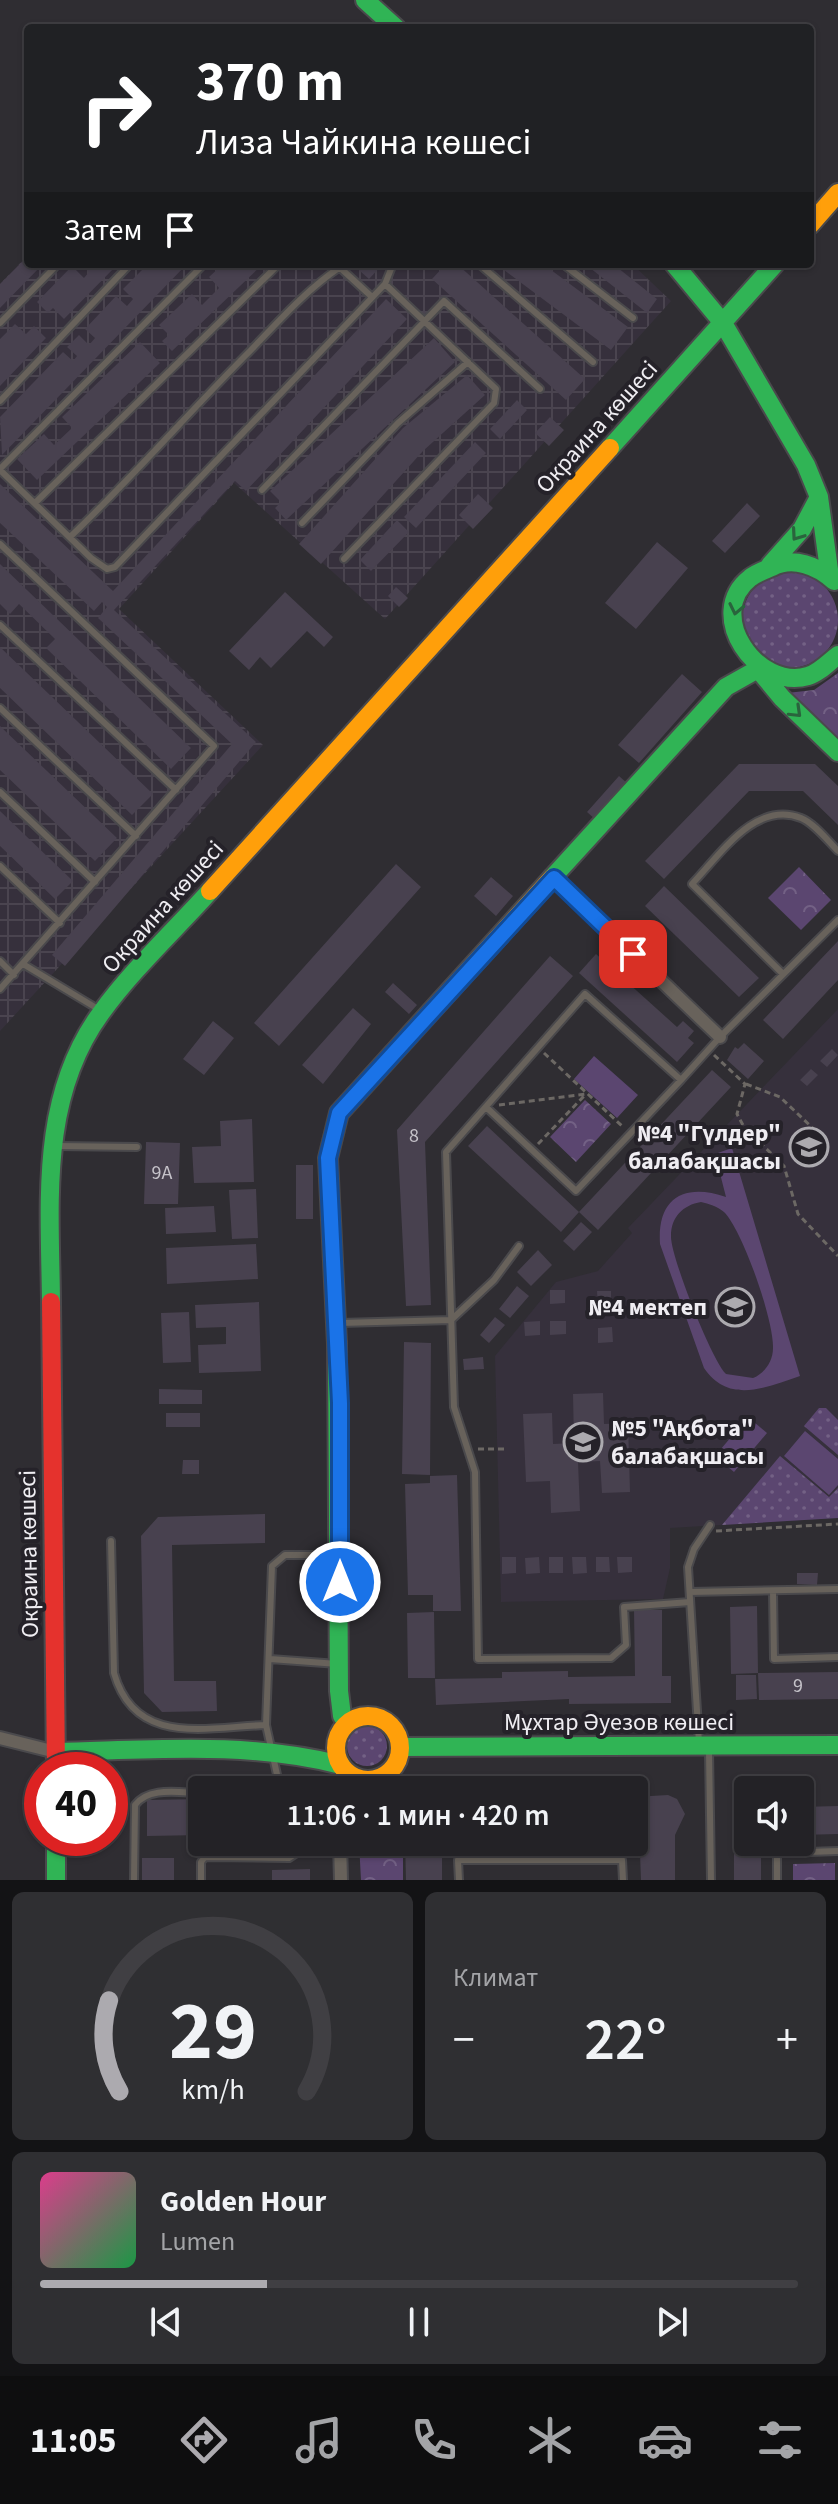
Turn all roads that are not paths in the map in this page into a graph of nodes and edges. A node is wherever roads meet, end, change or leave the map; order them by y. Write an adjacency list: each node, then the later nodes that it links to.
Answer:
1 (365, 0): 2 (street)
2 (392, 24)
3 (838, 193): 4 (street)
4 (814, 220)
5 (54, 268): 20 (lane)
6 (126, 268): 25 (lane)
7 (200, 268): 26 (lane)
8 (275, 268): 29 (lane)
9 (336, 268): 31 (lane)
10 (340, 268): 17 (lane)
11 (391, 268): 16 (lane)
12 (484, 268): 23 (lane)
13 (568, 268): 18 (lane)
14 (677, 268): 21 (street)
15 (771, 268): 21 (street, Окраина көшесі)
16 (385, 284): 17 (lane); 19 (lane)
17 (372, 297): 31 (lane)
18 (633, 318)
19 (425, 321): 22 (lane); 24 (lane); 27 (lane)
20 (0, 323)
21 (723, 323): 28 (street); 57 (street, Окраина көшесі)
22 (468, 362): 30 (lane); 33 (lane)
23 (593, 362)
24 (540, 389)
25 (0, 401)
26 (0, 470): 29 (lane)
27 (262, 490)
28 (819, 497): 34 (street, one-way to 34); 35 (street)
29 (35, 503): 31 (lane)
30 (302, 523)
31 (70, 537)
32 (0, 544): 43 (lane)
33 (344, 559)
34 (768, 567): 35 (street); 37 (street, one-way to 37)
35 (835, 577)
36 (0, 625): 43 (lane)
37 (739, 647): 39 (street); 40 (street)
38 (838, 655): 39 (street)
39 (758, 669): 40 (street); 42 (street, one-way to 42)
40 (726, 687): 48 (street)
41 (0, 708): 45 (lane)
42 (838, 752)
43 (176, 790): 45 (lane)
44 (0, 792): 49 (lane)
45 (136, 836): 49 (lane)
46 (838, 851): 54 (lane)
47 (0, 866): 51 (lane)
48 (554, 878): 58 (street); 65 (street)
49 (95, 882): 51 (lane)
50 (838, 920): 54 (lane)
51 (60, 923): 53 (lane)
52 (0, 961): 55 (lane)
53 (23, 964): 55 (lane); 57 (lane)
54 (783, 974): 58 (lane)
55 (14, 975): 56 (lane)
56 (0, 989)
57 (102, 1011): 61 (street, Окраина көшесі)
58 (720, 1037): 59 (lane)
59 (681, 1080): 60 (lane); 60 (lane)
60 (486, 1107): 64 (lane)
61 (52, 1146): 62 (lane); 84 (street, Окраина көшесі)
62 (137, 1147)
63 (519, 1246): 64 (lane)
64 (451, 1320): 65 (lane); 72 (lane)
65 (336, 1324): 68 (street)
66 (707, 1529): 71 (lane)
67 (111, 1541): 77 (lane)
68 (340, 1555): 74 (lane); 75 (street)
69 (838, 1589): 70 (lane)
70 (773, 1591): 71 (lane); 73 (lane)
71 (690, 1592): 72 (lane)
72 (690, 1602): 81 (lane)
73 (838, 1657)
74 (270, 1659): 75 (lane); 77 (lane)
75 (340, 1665): 76 (street)
76 (347, 1722): 79 (street); 82 (street)
77 (266, 1725): 85 (lane)
78 (0, 1738): 83 (street)
79 (336, 1743): 86 (street); 89 (street)
80 (838, 1745): 81 (street, Мұхтар Әуезов көшесі)
81 (704, 1746): 82 (street, Мұхтар Әуезов көшесі); 102 (lane)
82 (400, 1747): 90 (street)
83 (34, 1752)
84 (56, 1752)
85 (271, 1752): 86 (street); 87 (street); 88 (lane)
86 (308, 1754): 89 (street)
87 (128, 1758)
88 (277, 1776)
89 (343, 1776)
90 (382, 1776)
91 (188, 1793): 97 (lane)
92 (838, 1851): 103 (lane)
93 (56, 1856): 96 (street)
94 (292, 1856): 98 (lane)
95 (340, 1856): 99 (street)
96 (56, 1880)
97 (134, 1880)
98 (201, 1880)
99 (341, 1880)
100 (459, 1880): 101 (lane)
101 (623, 1880)
102 (711, 1880)
103 (777, 1880)

